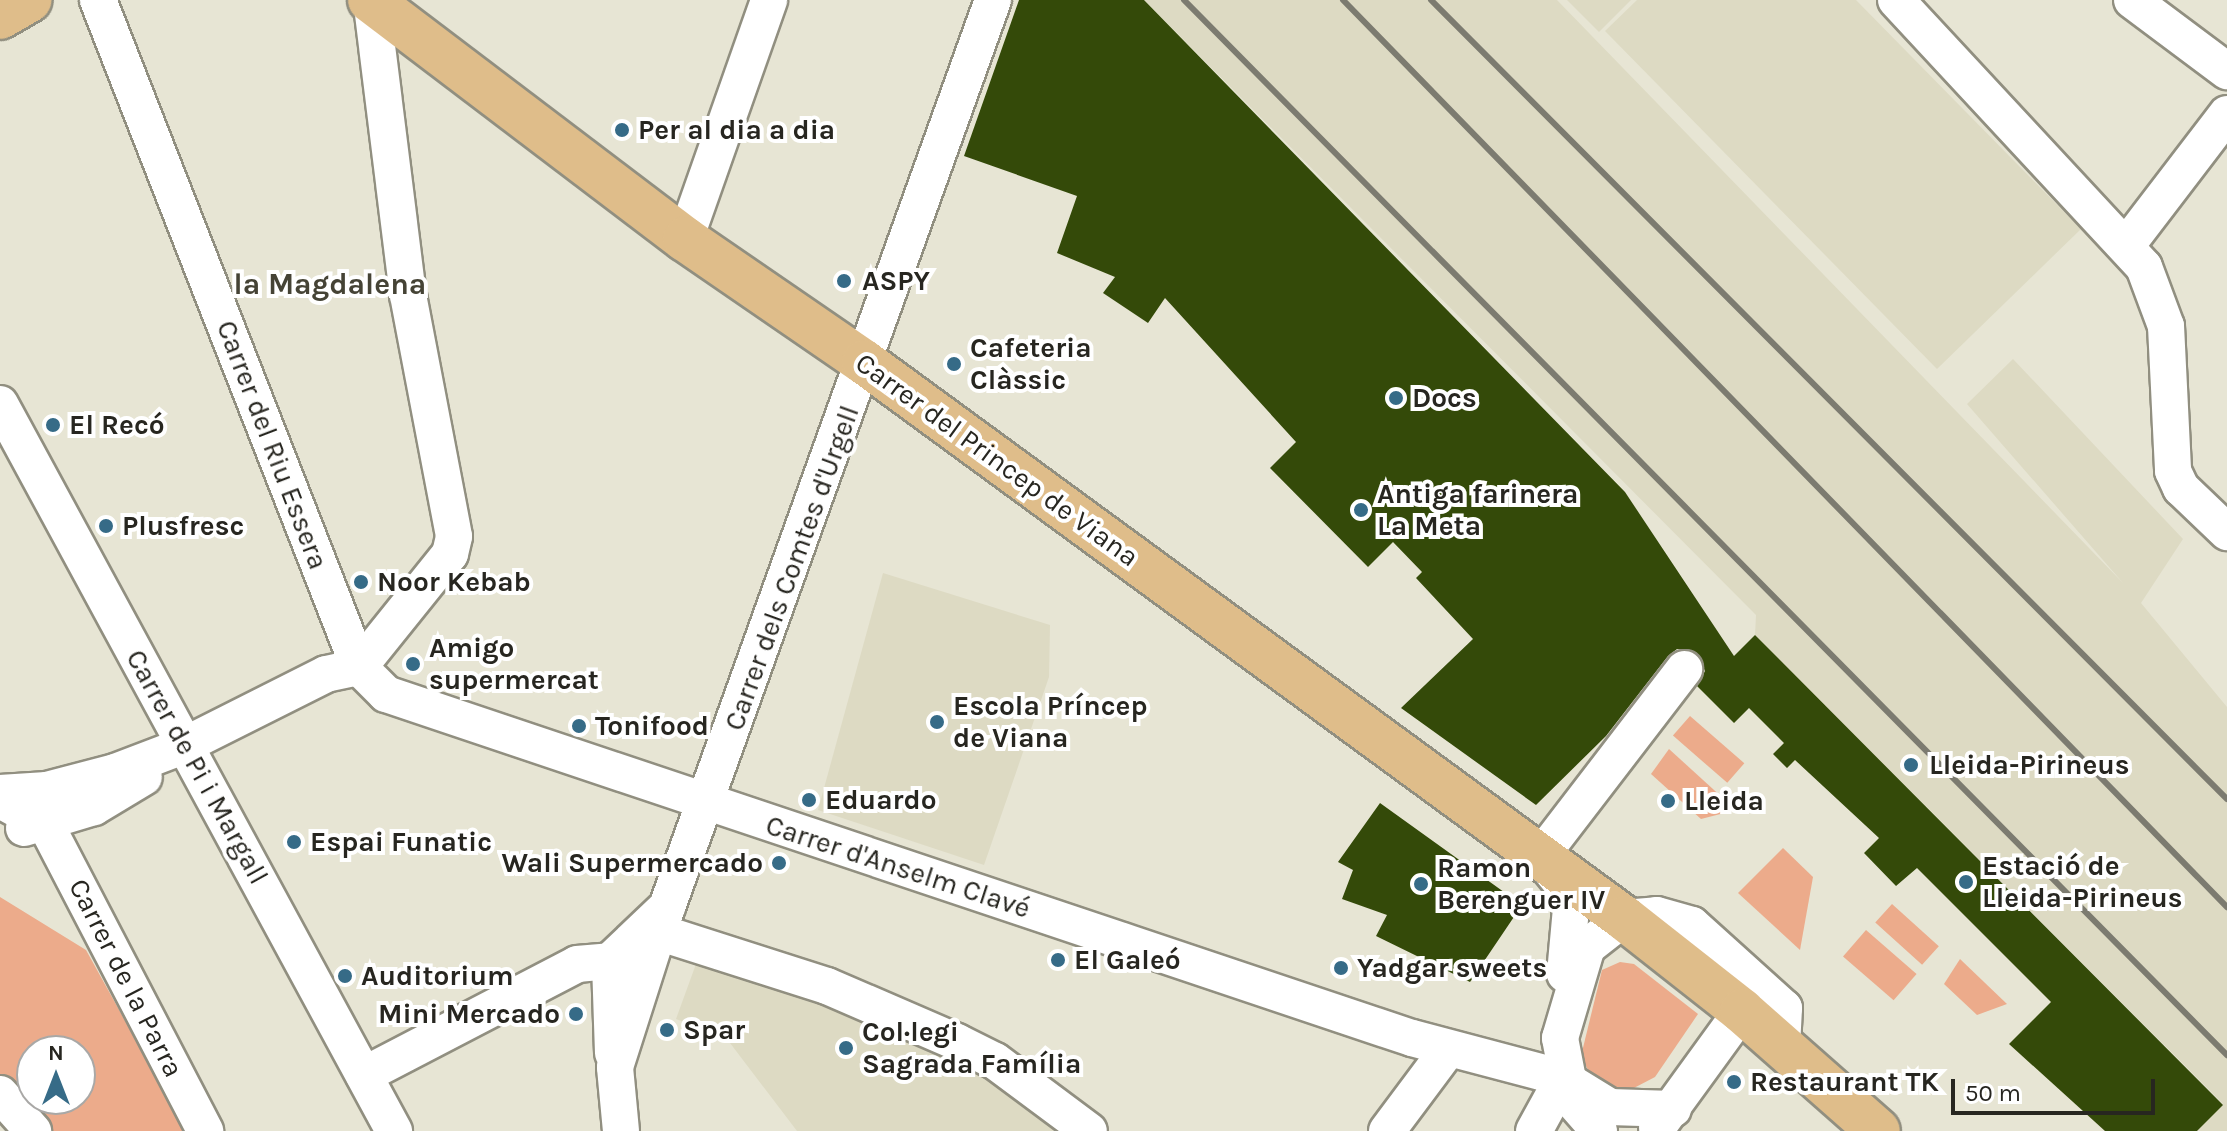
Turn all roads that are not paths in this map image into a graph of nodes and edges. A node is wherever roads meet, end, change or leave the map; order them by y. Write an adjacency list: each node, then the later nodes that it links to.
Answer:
1 (30, 0): 8 (main road)
2 (98, 0): 16 (street, Carrer del Riu Essera)
3 (371, 0): 11 (main road, Carrer del Princep de Viana); 16 (street)
4 (769, 0): 11 (street)
5 (993, 0): 13 (street, Carrer dels Comtes d'Urgell)
6 (1896, 0): 12 (street)
7 (2132, 0): 9 (street)
8 (0, 17)
9 (2227, 71)
10 (2227, 114): 12 (street)
11 (685, 239): 13 (main road, Carrer del Princep de Viana)
12 (2126, 246): 15 (street)
13 (864, 362): 22 (street, Carrer dels Comtes d'Urgell); 25 (main road, Carrer del Princep de Viana)
14 (0, 404): 18 (street, Carrer de Pi i Margall)
15 (2227, 532)
16 (359, 667): 18 (street); 22 (street, Carrer d'Anselm Clavé)
17 (1684, 669): 25 (street)
18 (183, 746): 19 (street); 23 (street); 33 (street, Carrer de Pi i Margall)
19 (115, 772): 20 (street); 23 (street)
20 (0, 793)
21 (0, 800): 23 (street)
22 (708, 805): 27 (street, Carrer dels Comtes d'Urgell); 31 (street, Carrer d'Anselm Clavé)
23 (46, 825): 24 (street); 40 (street, Carrer de la Parra)
24 (0, 827)
25 (1540, 857): 26 (main road, Carrer del Princep de Viana); 30 (street)
26 (1624, 918): 29 (main road, Carrer del Princep de Viana); 30 (street)
27 (662, 920): 28 (street, Carrer dels Comtes d'Urgell); 32 (street, Carrer dels Comtes d'Urgell); 43 (street)
28 (610, 961): 32 (street, Carrer dels Comtes d'Urgell); 33 (street)
29 (1743, 990): 36 (street); 37 (main road, Carrer del Princep de Viana)
30 (1568, 1003): 34 (street)
31 (1446, 1052): 34 (street, Carrer d'Anselm Clavé); 44 (street)
32 (615, 1067): 42 (street, Carrer dels Comtes d'Urgell)
33 (364, 1075): 41 (street, Carrer de Pi i Margall)
34 (1563, 1078): 36 (street, Carrer d'Anselm Clavé); 38 (street); 45 (street)
35 (0, 1094): 39 (street)
36 (1663, 1120)
37 (1862, 1125)
38 (1588, 1130)
39 (33, 1131)
40 (205, 1131)
41 (394, 1131)
42 (621, 1131)
43 (1089, 1131)
44 (1387, 1131)
45 (1534, 1131)

